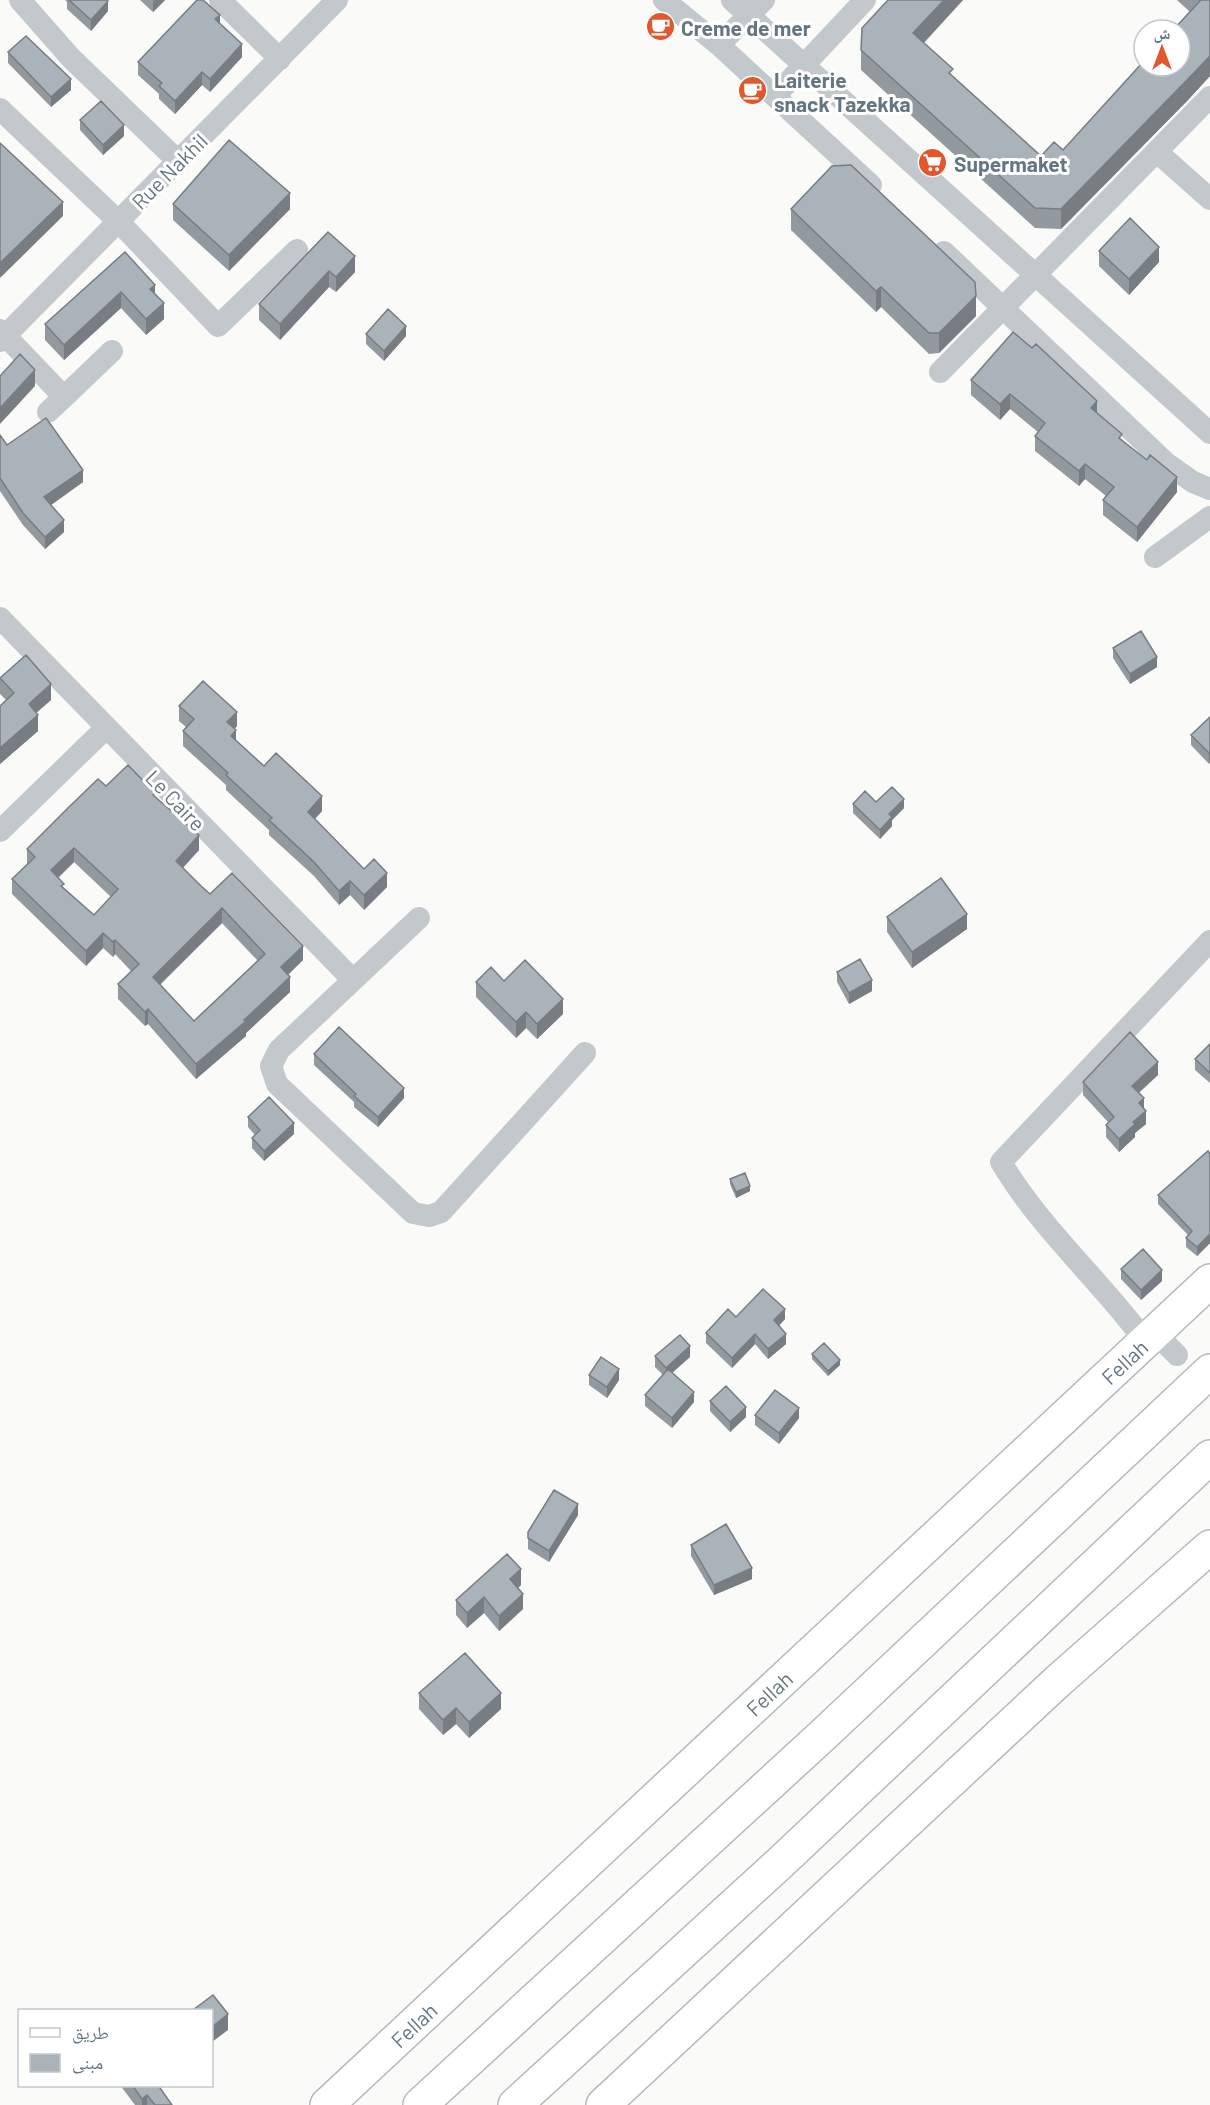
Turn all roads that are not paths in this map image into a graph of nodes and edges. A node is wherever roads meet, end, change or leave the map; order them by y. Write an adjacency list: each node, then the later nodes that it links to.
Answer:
1 (20, 0): 14 (street)
2 (220, 0): 8 (street)
3 (337, 0): 8 (street, Rue Nakhil)
4 (664, 0): 7 (street)
5 (865, 0): 9 (street)
6 (749, 5): 7 (street); 9 (street)
7 (719, 45): 10 (street)
8 (280, 59): 14 (street, Rue Nakhil)
9 (804, 64): 10 (street); 20 (street)
10 (775, 96): 16 (street)
11 (1210, 97): 13 (street)
12 (0, 109): 17 (street)
13 (1157, 152): 15 (street); 20 (street)
14 (179, 162): 17 (street, Rue Nakhil)
15 (1210, 200)
16 (889, 202)
17 (119, 222): 19 (street); 22 (street, Rue Nakhil)
18 (924, 234): 21 (street)
19 (297, 250)
20 (1035, 276): 21 (street); 25 (street)
21 (1003, 308): 24 (street); 26 (street)
22 (2, 336): 23 (street)
23 (112, 351)
24 (940, 372)
25 (1210, 433)
26 (1210, 489)
27 (1210, 517): 28 (street)
28 (1155, 557)
29 (0, 618): 30 (street, Le Caire)
30 (106, 728): 31 (street); 34 (street, Le Caire)
31 (0, 831)
32 (419, 918): 34 (street)
33 (1210, 941): 37 (street)
34 (353, 980): 35 (street)
35 (585, 1053)
36 (1210, 1281): 37 (main road, Fellah)
37 (1159, 1343): 41 (main road, Fellah)
38 (1210, 1371): 42 (main road)
39 (1210, 1457): 43 (main road)
40 (1210, 1547): 44 (main road)
41 (327, 2105)
42 (420, 2105)
43 (515, 2105)
44 (603, 2105)

